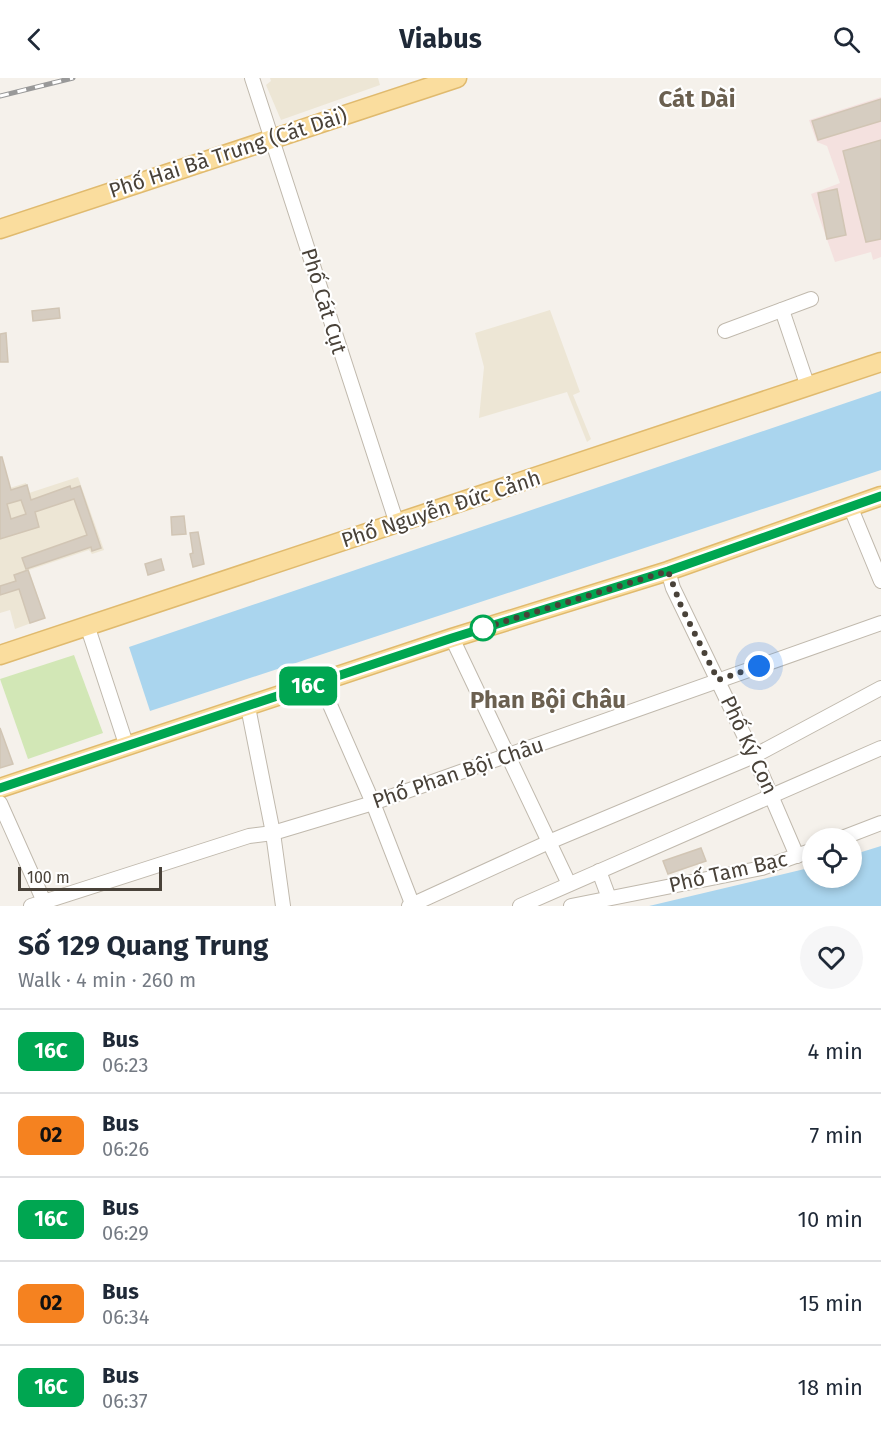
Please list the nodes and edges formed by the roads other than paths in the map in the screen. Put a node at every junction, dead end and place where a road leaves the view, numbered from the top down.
1 (252, 78) edge
2 (457, 78) edge
3 (273, 139) junction
4 (0, 229) edge
5 (811, 299) dead end
6 (782, 310) junction
7 (725, 331) dead end
8 (881, 363) edge
9 (808, 387) junction
10 (881, 496) edge
11 (850, 506) junction
12 (397, 524) junction
13 (668, 571) junction
14 (881, 581) edge
15 (881, 623) edge
16 (88, 628) junction
17 (452, 638) junction
18 (0, 655) edge
19 (718, 680) junction
20 (320, 682) junction
21 (881, 688) edge
22 (248, 707) junction
23 (127, 747) junction
24 (881, 748) edge
25 (510, 755) junction
26 (754, 756) junction
27 (0, 788) edge
28 (773, 797) junction
29 (0, 803) edge
30 (373, 803) junction
31 (881, 824) edge
32 (862, 831) edge
33 (273, 833) junction
34 (549, 842) junction
35 (802, 854) edge
36 (797, 856) junction
37 (599, 871) junction
38 (569, 884) junction
39 (609, 898) junction
40 (40, 905) edge
41 (283, 906) edge
42 (411, 906) edge
43 (520, 906) edge
44 (571, 906) edge

1 - 3 street, Phố Cát Cụt
2 - 3 main road, Phố Hai Bà Trưng (Cát Dài)
3 - 4 main road, Phố Hai Bà Trưng (Cát Dài)
3 - 12 street, Phố Cát Cụt
5 - 6 street
6 - 7 street
6 - 9 street
8 - 9 main road, Phố Nguyễn Đức Cảnh
9 - 12 main road, Phố Nguyễn Đức Cảnh
10 - 11 main road
11 - 13 main road
11 - 14 street
12 - 16 main road, Phố Nguyễn Đức Cảnh
13 - 17 main road
13 - 19 street, Phố Ký Con
15 - 19 street, Phố Phan Bội Châu
16 - 18 main road, Phố Nguyễn Đức Cảnh
16 - 23 street
17 - 20 main road
17 - 25 street
19 - 25 street, Phố Phan Bội Châu
19 - 26 street, Phố Ký Con
20 - 22 main road
20 - 30 street
21 - 26 street
22 - 23 main road
22 - 33 street
23 - 27 main road
24 - 28 street
25 - 30 street, Phố Phan Bội Châu
25 - 34 street
26 - 28 street, Phố Ký Con
26 - 34 street
28 - 36 street, Phố Ký Con
28 - 37 street
29 - 40 street
30 - 33 street, Phố Phan Bội Châu
30 - 42 street
31 - 32 street
33 - 40 street, Phố Phan Bội Châu
33 - 41 street
34 - 38 street
34 - 42 street
35 - 36 street, Phố Tam Bạc
36 - 39 street, Phố Tam Bạc
37 - 38 street
37 - 39 street
38 - 43 street
39 - 44 street, Phố Tam Bạc

